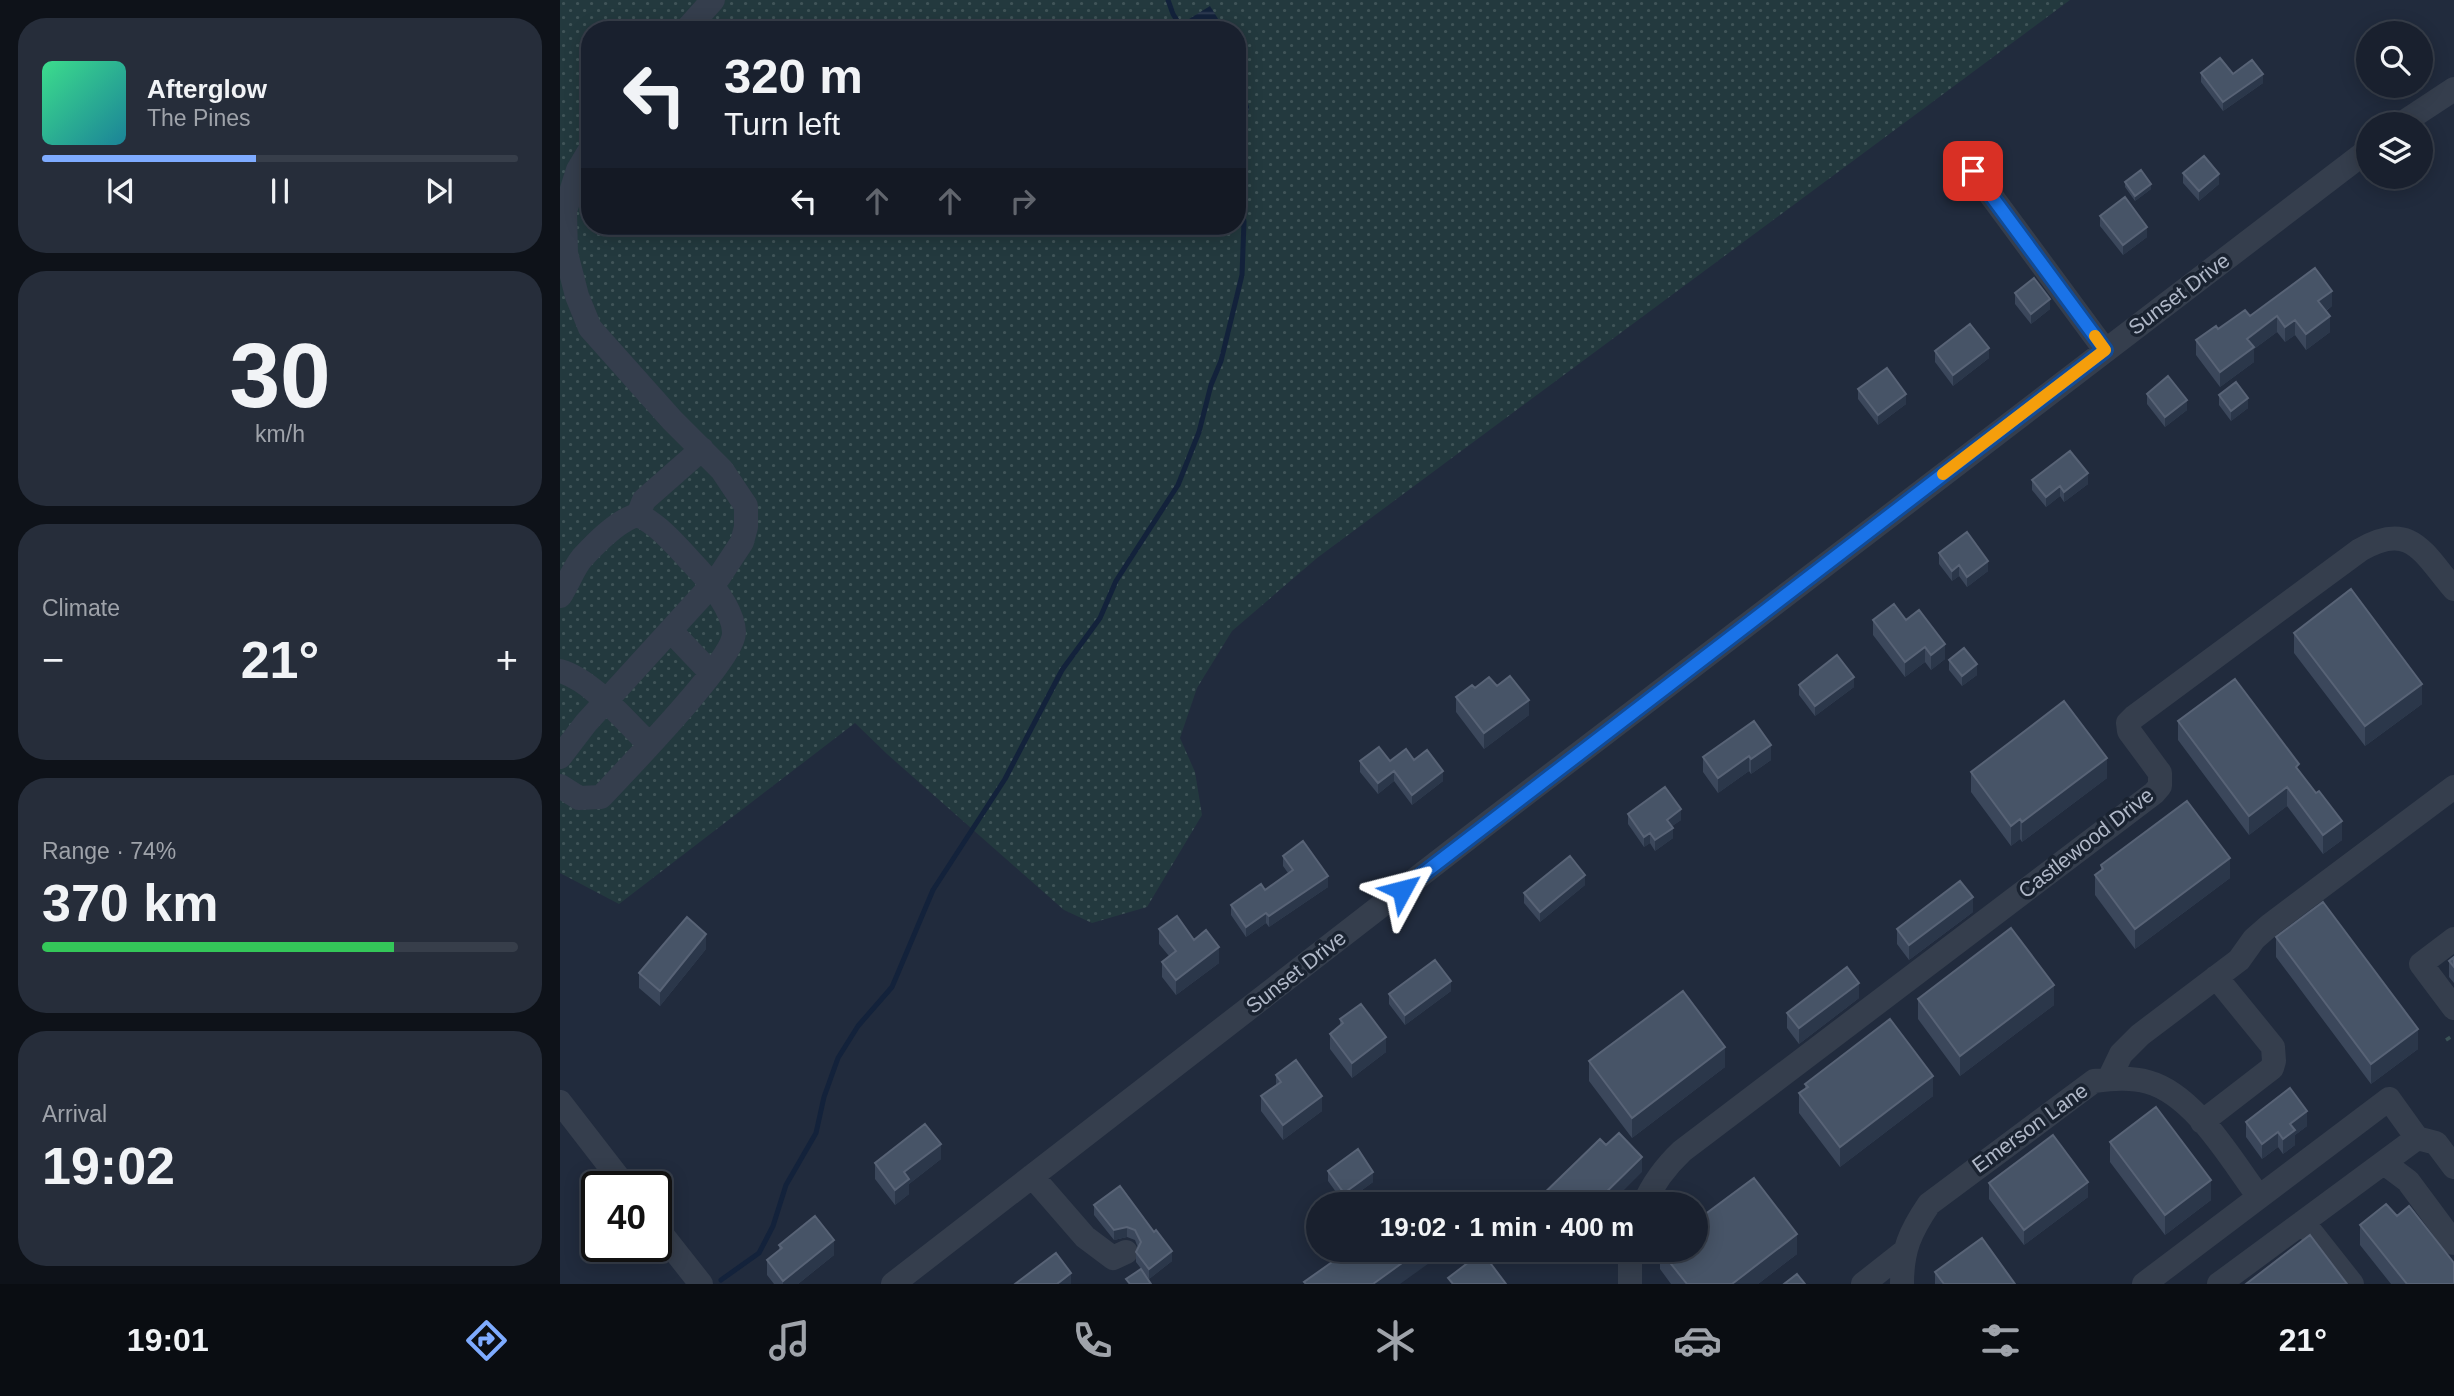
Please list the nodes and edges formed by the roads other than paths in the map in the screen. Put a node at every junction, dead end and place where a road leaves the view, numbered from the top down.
1 (713, 0) edge
2 (694, 21) edge
3 (2454, 89) edge
4 (2419, 112) edge
5 (2356, 159) edge
6 (581, 165) edge
7 (1973, 171) dead end
8 (2105, 350) junction
9 (702, 449) junction
10 (638, 514) junction
11 (712, 585) junction
12 (2454, 589) edge
13 (560, 596) edge
14 (671, 631) junction
15 (560, 671) edge
16 (712, 673) junction
17 (606, 702) junction
18 (649, 744) junction
19 (560, 757) edge
20 (560, 786) edge
21 (2454, 787) edge
22 (2454, 939) edge
23 (2217, 977) junction
24 (2454, 1008) edge
25 (2109, 1079) junction
26 (560, 1102) edge
27 (2202, 1122) junction
28 (2417, 1138) junction
29 (2384, 1163) junction
30 (2454, 1167) edge
31 (613, 1171) edge
32 (1032, 1176) junction
33 (1650, 1192) edge
34 (2259, 1197) junction
35 (2303, 1222) junction
36 (2454, 1243) edge
37 (672, 1247) edge
38 (1905, 1251) junction
39 (1126, 1252) dead end
40 (1630, 1262) edge
41 (701, 1284) edge
42 (893, 1284) edge
43 (1630, 1284) edge
44 (1863, 1284) edge
45 (1902, 1284) edge
46 (2144, 1284) edge
47 (2219, 1284) edge
48 (2352, 1284) edge

1 - 2 street
3 - 4 street
5 - 8 street, Sunset Drive
6 - 9 street
7 - 8 street
8 - 32 street, Sunset Drive
9 - 10 street
9 - 11 street
10 - 11 street
10 - 13 street
11 - 14 street
11 - 16 street
12 - 33 street, Castlewood Drive
14 - 16 street
14 - 17 street
15 - 17 street
16 - 18 street
17 - 18 street
17 - 19 street
18 - 20 street
21 - 23 street
22 - 24 street
23 - 25 street
23 - 27 street
25 - 27 street, Emerson Lane
25 - 38 street, Emerson Lane
26 - 31 street
27 - 34 street, Emerson Lane
28 - 29 street
28 - 30 street
28 - 34 street
29 - 35 street
29 - 36 street
32 - 39 street
32 - 42 street, Sunset Drive
34 - 46 street
35 - 47 street
35 - 48 street
37 - 41 street
38 - 44 street
38 - 45 street, Emerson Lane
40 - 43 street

